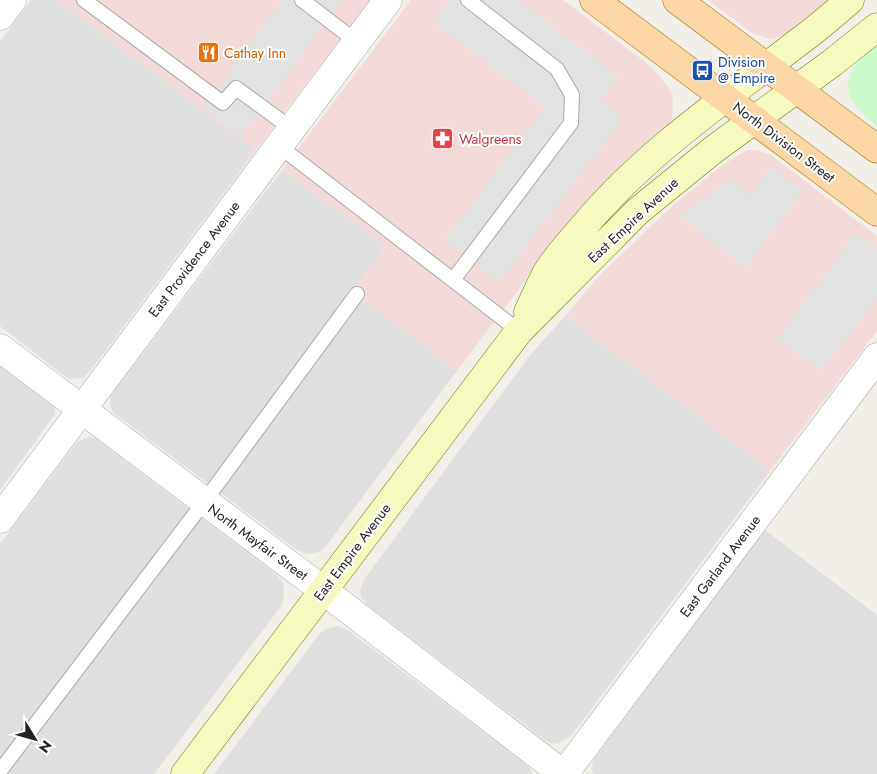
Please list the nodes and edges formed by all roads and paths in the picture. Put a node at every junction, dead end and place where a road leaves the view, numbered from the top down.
1 (12, 0) edge
2 (84, 0) edge
3 (302, 0) edge
4 (388, 0) edge
5 (468, 0) edge
6 (594, 0) edge
7 (677, 0) edge
8 (850, 0) edge
9 (0, 16) edge
10 (877, 27) edge
11 (357, 42) junction
12 (766, 66) junction
13 (796, 89) junction
14 (726, 98) junction
15 (755, 119) junction
16 (286, 138) junction
17 (877, 149) edge
18 (877, 212) edge
19 (453, 280) junction
20 (357, 294) dead end
21 (519, 331) junction
22 (0, 348) edge
23 (877, 358) edge
24 (81, 410) junction
25 (204, 502) junction
26 (0, 519) edge
27 (323, 590) junction
28 (0, 771) edge
29 (185, 774) edge
30 (564, 774) edge

1 - 9 street
2 - 16 lane
3 - 11 lane
4 - 11 street, East Providence Avenue
5 - 19 lane
6 - 14 main road, North Division Street
7 - 12 main road
8 - 12 street, East Empire Avenue
10 - 13 street, East Empire Avenue
11 - 16 street, East Providence Avenue
12 - 13 main road
12 - 14 street, East Empire Avenue
13 - 15 street, East Empire Avenue
13 - 17 main road
14 - 15 main road, North Division Street
14 - 21 street, East Empire Avenue
15 - 18 main road, North Division Street
15 - 21 street, East Empire Avenue
16 - 19 lane
16 - 24 street, East Providence Avenue
19 - 21 lane
20 - 25 lane
21 - 27 street, East Empire Avenue
22 - 24 street, North Mayfair Street
23 - 30 street, East Garland Avenue
24 - 25 street, North Mayfair Street
24 - 26 street, East Providence Avenue
25 - 27 street, North Mayfair Street
25 - 28 lane
27 - 29 street, East Empire Avenue
27 - 30 street, North Mayfair Street

